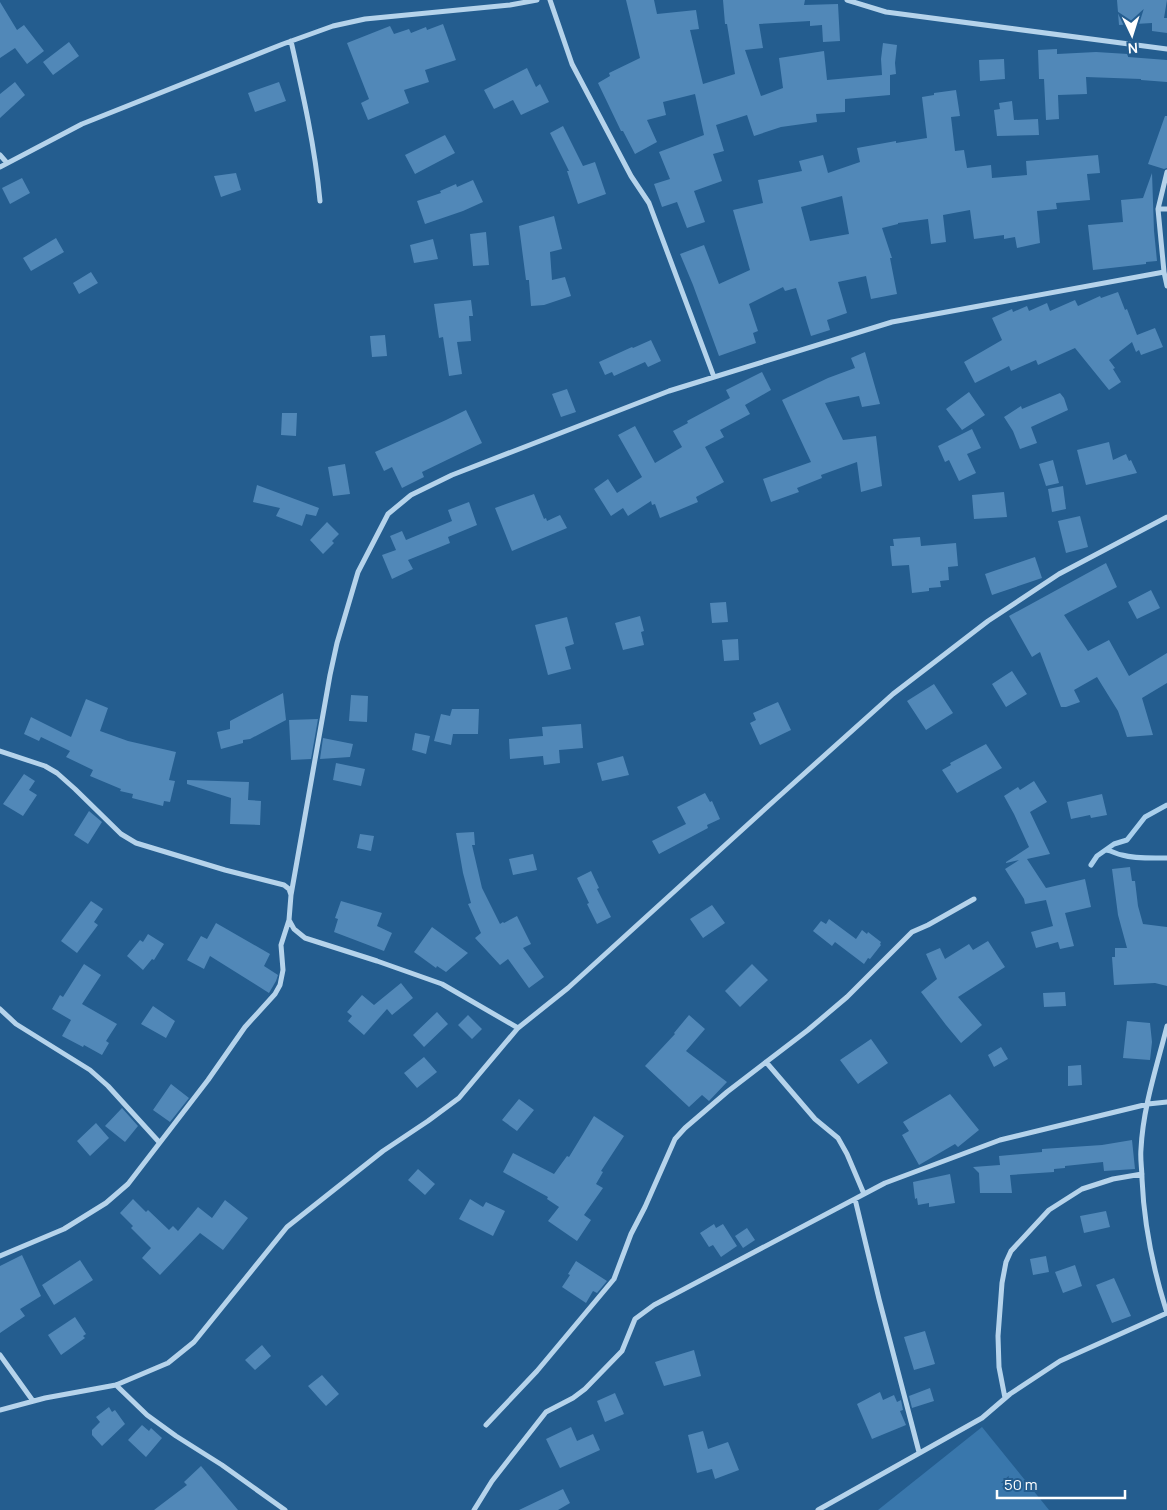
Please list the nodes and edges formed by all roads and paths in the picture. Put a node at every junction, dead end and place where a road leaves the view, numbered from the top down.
1 (538, 0) edge
2 (550, 0) edge
3 (846, 0) edge
4 (291, 41) junction
5 (1167, 49) edge
6 (0, 155) edge
7 (7, 163) junction
8 (0, 167) edge
9 (1167, 172) edge
10 (320, 201) dead end
11 (1158, 209) junction
12 (1167, 209) edge
13 (1164, 272) junction
14 (1167, 286) edge
15 (714, 377) junction
16 (1167, 518) edge
17 (0, 751) edge
18 (291, 896) junction
19 (974, 899) dead end
20 (289, 920) junction
21 (0, 1009) edge
22 (1167, 1026) edge
23 (518, 1028) junction
24 (766, 1062) junction
25 (1167, 1102) edge
26 (1148, 1104) junction
27 (159, 1142) junction
28 (1142, 1174) junction
29 (864, 1194) junction
30 (855, 1199) junction
31 (0, 1256) edge
32 (0, 1355) edge
33 (116, 1385) junction
34 (1005, 1398) junction
35 (33, 1402) junction
36 (0, 1410) edge
37 (486, 1425) dead end
38 (919, 1452) junction
39 (285, 1510) edge
40 (474, 1510) edge
41 (818, 1510) edge

1 - 4 street
2 - 15 street
3 - 5 street
4 - 7 street
4 - 10 street
6 - 7 street
7 - 8 street
9 - 11 street
11 - 12 street
11 - 13 street
13 - 14 street
13 - 15 street
15 - 18 street
16 - 23 street
17 - 18 street
18 - 20 street
19 - 24 street
20 - 23 street
20 - 27 street
21 - 27 street
22 - 26 street
23 - 33 street
24 - 29 street
24 - 37 street
25 - 26 street
26 - 28 street
26 - 29 street
27 - 31 street
28 - 34 street
28 - 34 street
29 - 30 street
30 - 38 street
30 - 40 street
32 - 35 street
33 - 35 street
33 - 39 street
34 - 38 street
35 - 36 street
38 - 41 street

